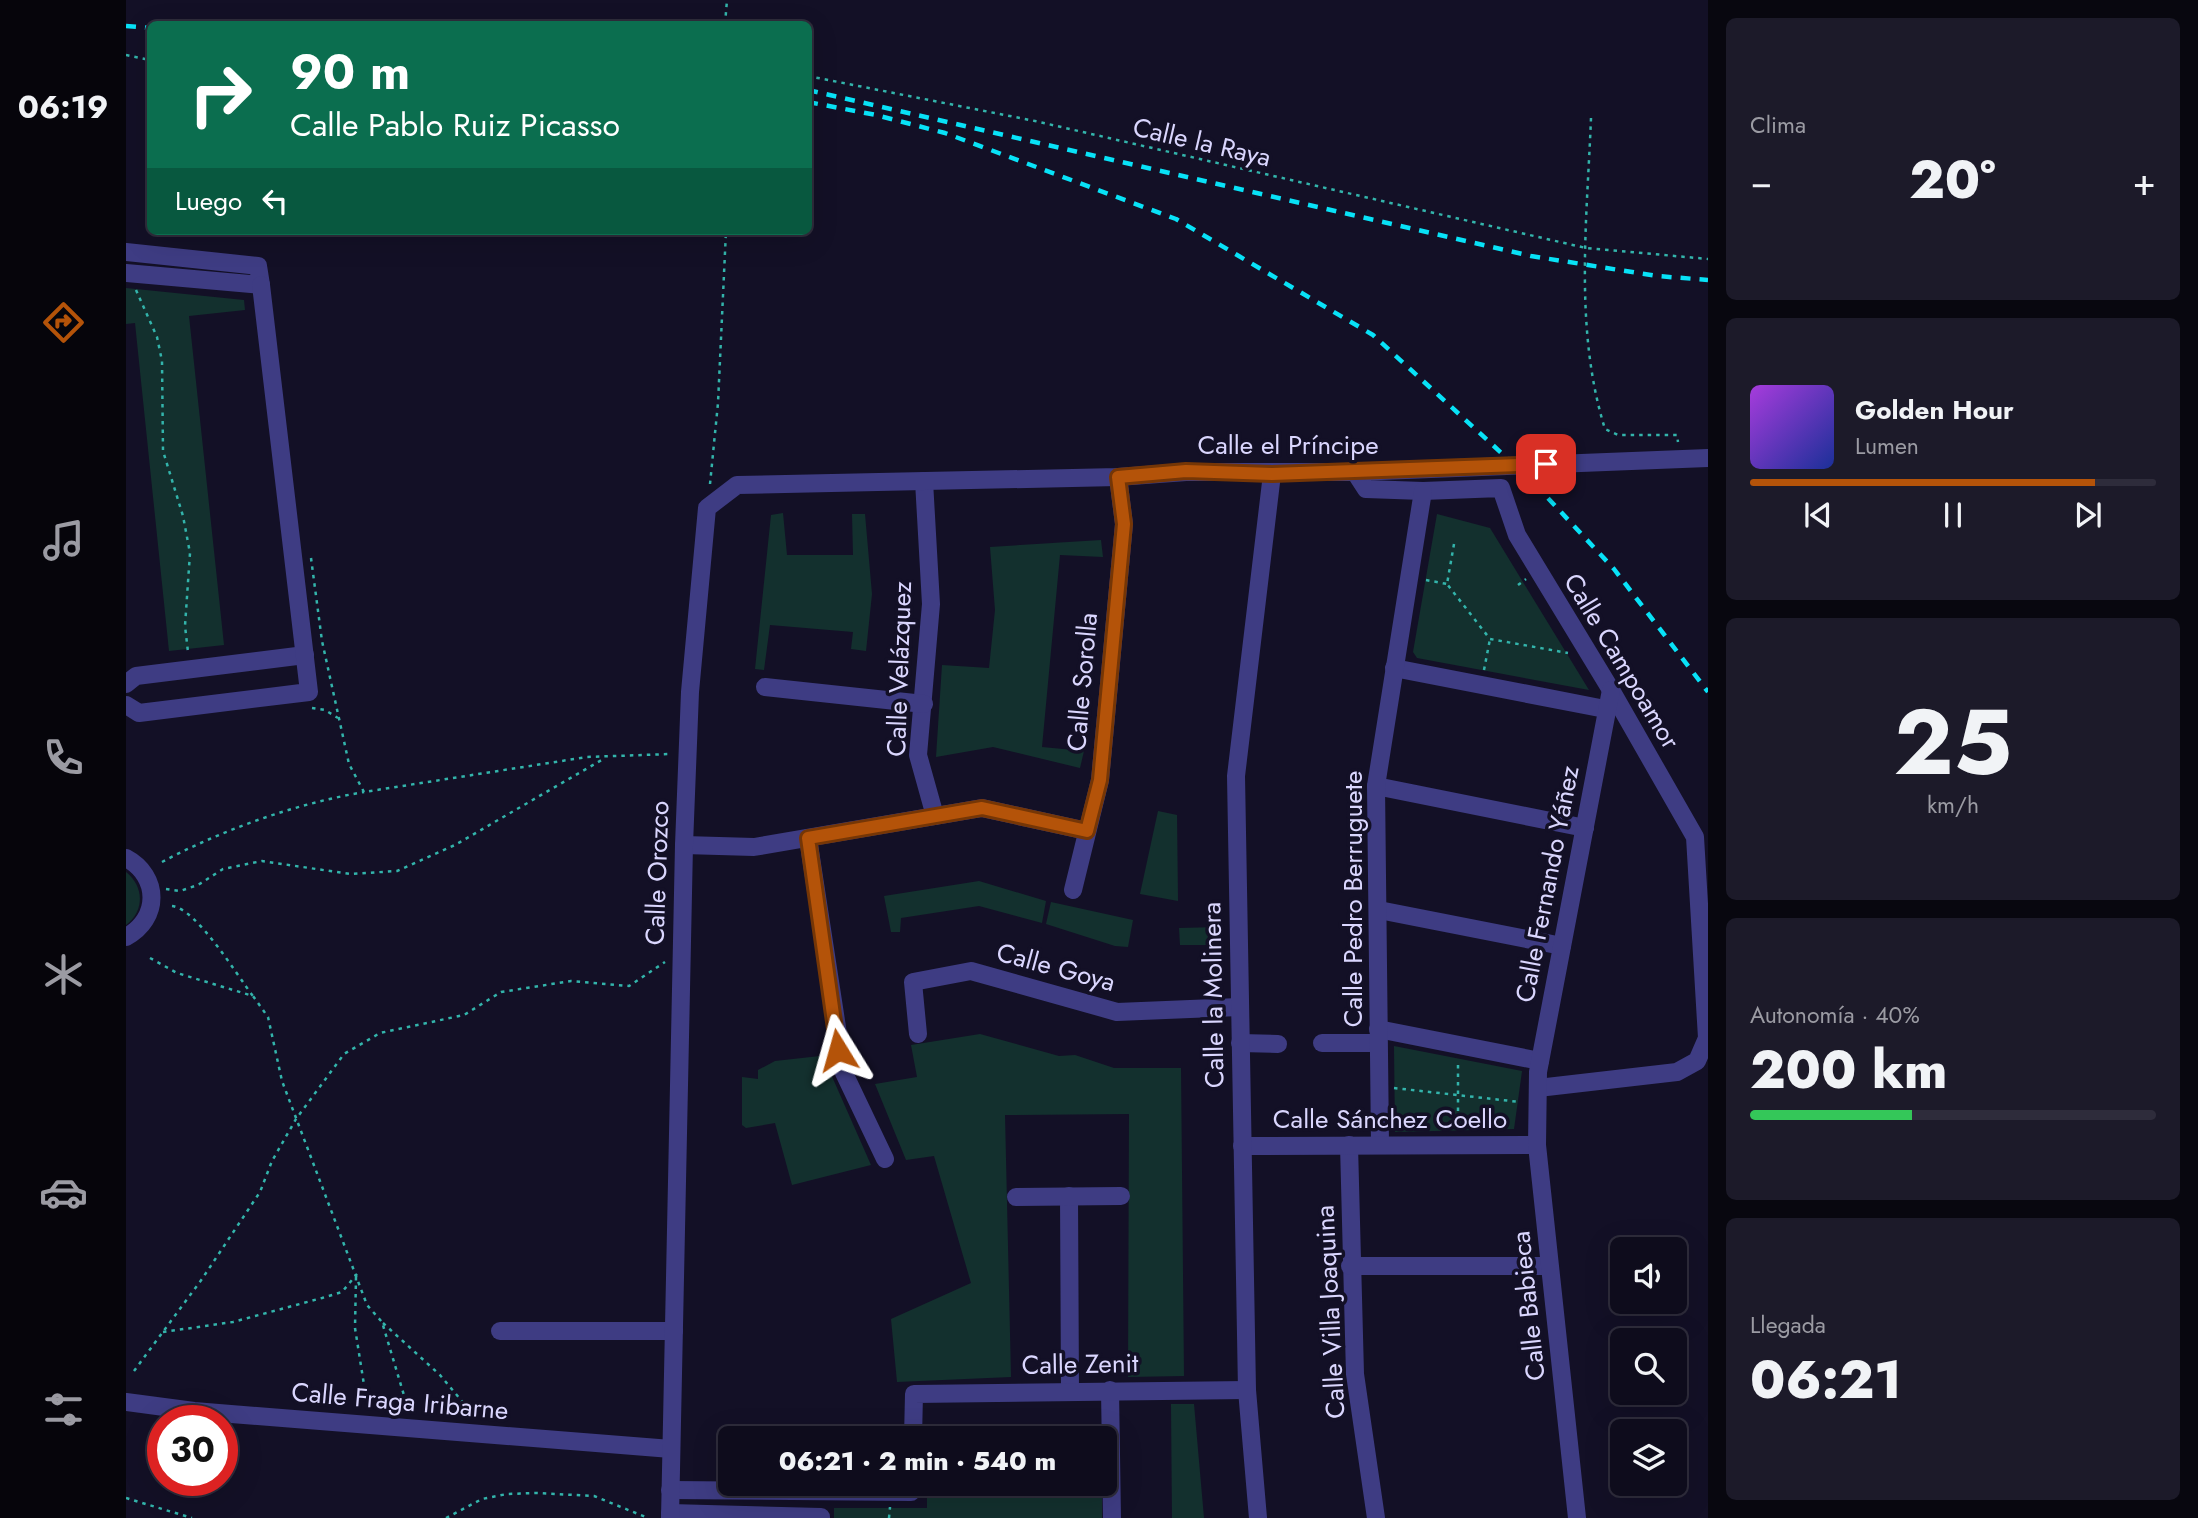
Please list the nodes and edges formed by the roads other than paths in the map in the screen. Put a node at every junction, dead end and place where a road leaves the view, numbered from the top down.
1 (126, 252) edge
2 (131, 279) edge
3 (261, 285) junction
4 (1708, 458) edge
5 (1355, 472) junction
6 (1272, 474) junction
7 (1118, 477) junction
8 (924, 481) junction
9 (1423, 491) junction
10 (707, 508) joint
11 (304, 655) junction
12 (1394, 668) junction
13 (126, 684) edge
14 (765, 687) dead end
15 (1611, 690) junction
16 (924, 704) junction
17 (126, 705) edge
18 (1605, 709) junction
19 (1376, 786) junction
20 (935, 816) junction
21 (1585, 828) junction
22 (1087, 831) junction
23 (808, 838) junction
24 (684, 845) junction
25 (126, 858) edge
26 (1073, 890) dead end
27 (1379, 910) junction
28 (126, 937) edge
29 (1562, 946) junction
30 (1239, 1007) junction
31 (918, 1034) dead end
32 (1378, 1036) junction
33 (1240, 1043) junction
34 (1322, 1043) dead end
35 (1278, 1044) dead end
36 (1540, 1061) junction
37 (1538, 1088) junction
38 (1380, 1143) junction
39 (1349, 1145) junction
40 (1537, 1145) junction
41 (1242, 1146) junction
42 (885, 1159) dead end
43 (1069, 1196) junction
44 (1121, 1196) dead end
45 (1016, 1197) dead end
46 (1350, 1266) junction
47 (1549, 1266) junction
48 (500, 1331) dead end
49 (674, 1331) junction
50 (1070, 1390) junction
51 (1110, 1390) junction
52 (1247, 1390) junction
53 (126, 1402) edge
54 (913, 1426) edge
55 (671, 1449) junction
56 (670, 1490) junction
57 (718, 1491) edge
58 (822, 1496) edge
59 (670, 1515) edge
60 (821, 1517) edge
61 (1578, 1517) edge
62 (1112, 1518) edge
63 (1258, 1518) edge
64 (1376, 1518) edge

1 - 3 street
2 - 3 street
3 - 11 street
4 - 5 street, Calle el Príncipe
5 - 6 street, Calle el Príncipe
5 - 9 street, Calle Campoamor
6 - 7 street, Calle el Príncipe
6 - 30 street, Calle la Molinera
7 - 8 street, Calle el Príncipe
7 - 22 street, Calle Sorolla
8 - 10 street, Calle el Príncipe
8 - 16 street, Calle Velázquez
9 - 12 street, Calle Pedro Berruguete
9 - 15 street, Calle Campoamor
10 - 24 street, Calle Orozco
11 - 13 street
11 - 17 street
12 - 18 street
12 - 19 street, Calle Pedro Berruguete
14 - 16 street
15 - 18 street, Calle Fernando Yáñez
15 - 37 street, Calle Campoamor
16 - 20 street, Calle Velázquez
18 - 21 street, Calle Fernando Yáñez
19 - 21 street
19 - 27 street, Calle Pedro Berruguete
20 - 22 street
20 - 23 street
21 - 29 street, Calle Fernando Yáñez
22 - 26 street, Calle Sorolla
23 - 24 street
23 - 42 street
24 - 49 street, Calle Orozco
25 - 28 street
27 - 29 street
27 - 32 street, Calle Pedro Berruguete
29 - 36 street, Calle Fernando Yáñez
30 - 31 street, Calle Goya
30 - 33 street, Calle la Molinera
32 - 34 street
32 - 36 street
32 - 38 street, Calle Pedro Berruguete
33 - 35 street
33 - 41 street, Calle la Molinera
36 - 37 street, Calle Fernando Yáñez
37 - 40 street, Calle Babieca
38 - 39 street, Calle Sánchez Coello
38 - 40 street, Calle Sánchez Coello
39 - 41 street, Calle Sánchez Coello
39 - 46 street, Calle Villa Joaquina
40 - 47 street, Calle Babieca
41 - 52 street, Calle la Molinera
43 - 44 street
43 - 45 street
43 - 50 street
46 - 47 street
46 - 64 street, Calle Villa Joaquina
47 - 61 street, Calle Babieca
48 - 49 street
49 - 55 street, Calle Orozco
50 - 51 street, Calle Zenit
50 - 54 street, Calle Zenit
51 - 52 street, Calle Zenit
51 - 62 street
52 - 63 street, Calle la Molinera
53 - 55 street, Calle Fraga Iribarne
55 - 56 street, Calle Orozco
56 - 57 street
56 - 59 street, Calle Orozco
58 - 60 street
59 - 60 street

